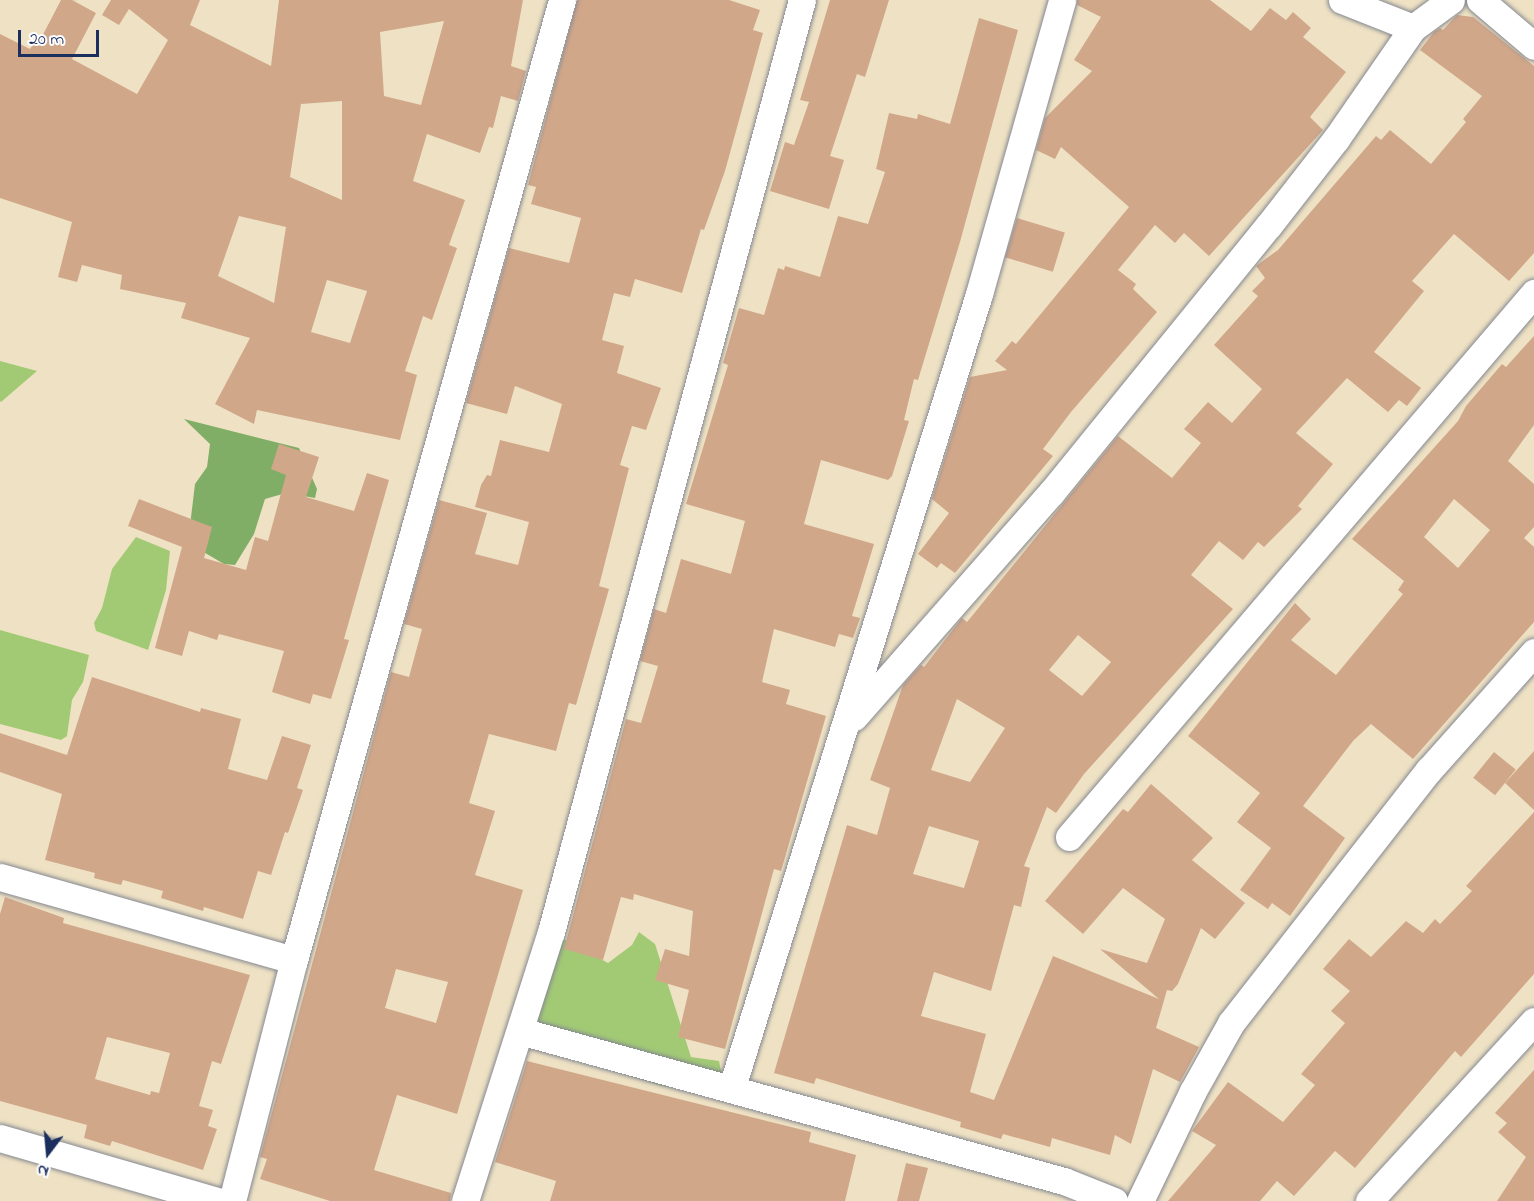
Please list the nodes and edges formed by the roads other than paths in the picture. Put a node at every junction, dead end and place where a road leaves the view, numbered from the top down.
1 (562, 0) edge
2 (802, 0) edge
3 (1062, 0) edge
4 (1342, 0) edge
5 (1451, 0) edge
6 (1480, 0) edge
7 (1413, 28) junction
8 (1534, 46) edge
9 (1534, 292) edge
10 (1534, 652) edge
11 (847, 724) junction
12 (1069, 837) dead end
13 (0, 877) edge
14 (294, 960) junction
15 (1534, 1021) edge
16 (520, 1031) junction
17 (732, 1087) junction
18 (0, 1138) edge
19 (216, 1201) edge
20 (232, 1201) edge
21 (465, 1201) edge
22 (1114, 1201) edge
23 (1140, 1201) edge
24 (1369, 1201) edge

1 - 14 street
2 - 16 street
3 - 11 street
4 - 7 street
5 - 7 street
6 - 8 street
7 - 11 street
9 - 12 street
10 - 23 street
11 - 17 street
13 - 14 street
14 - 20 street
15 - 24 street
16 - 17 street
16 - 21 street
17 - 22 street
18 - 19 street

